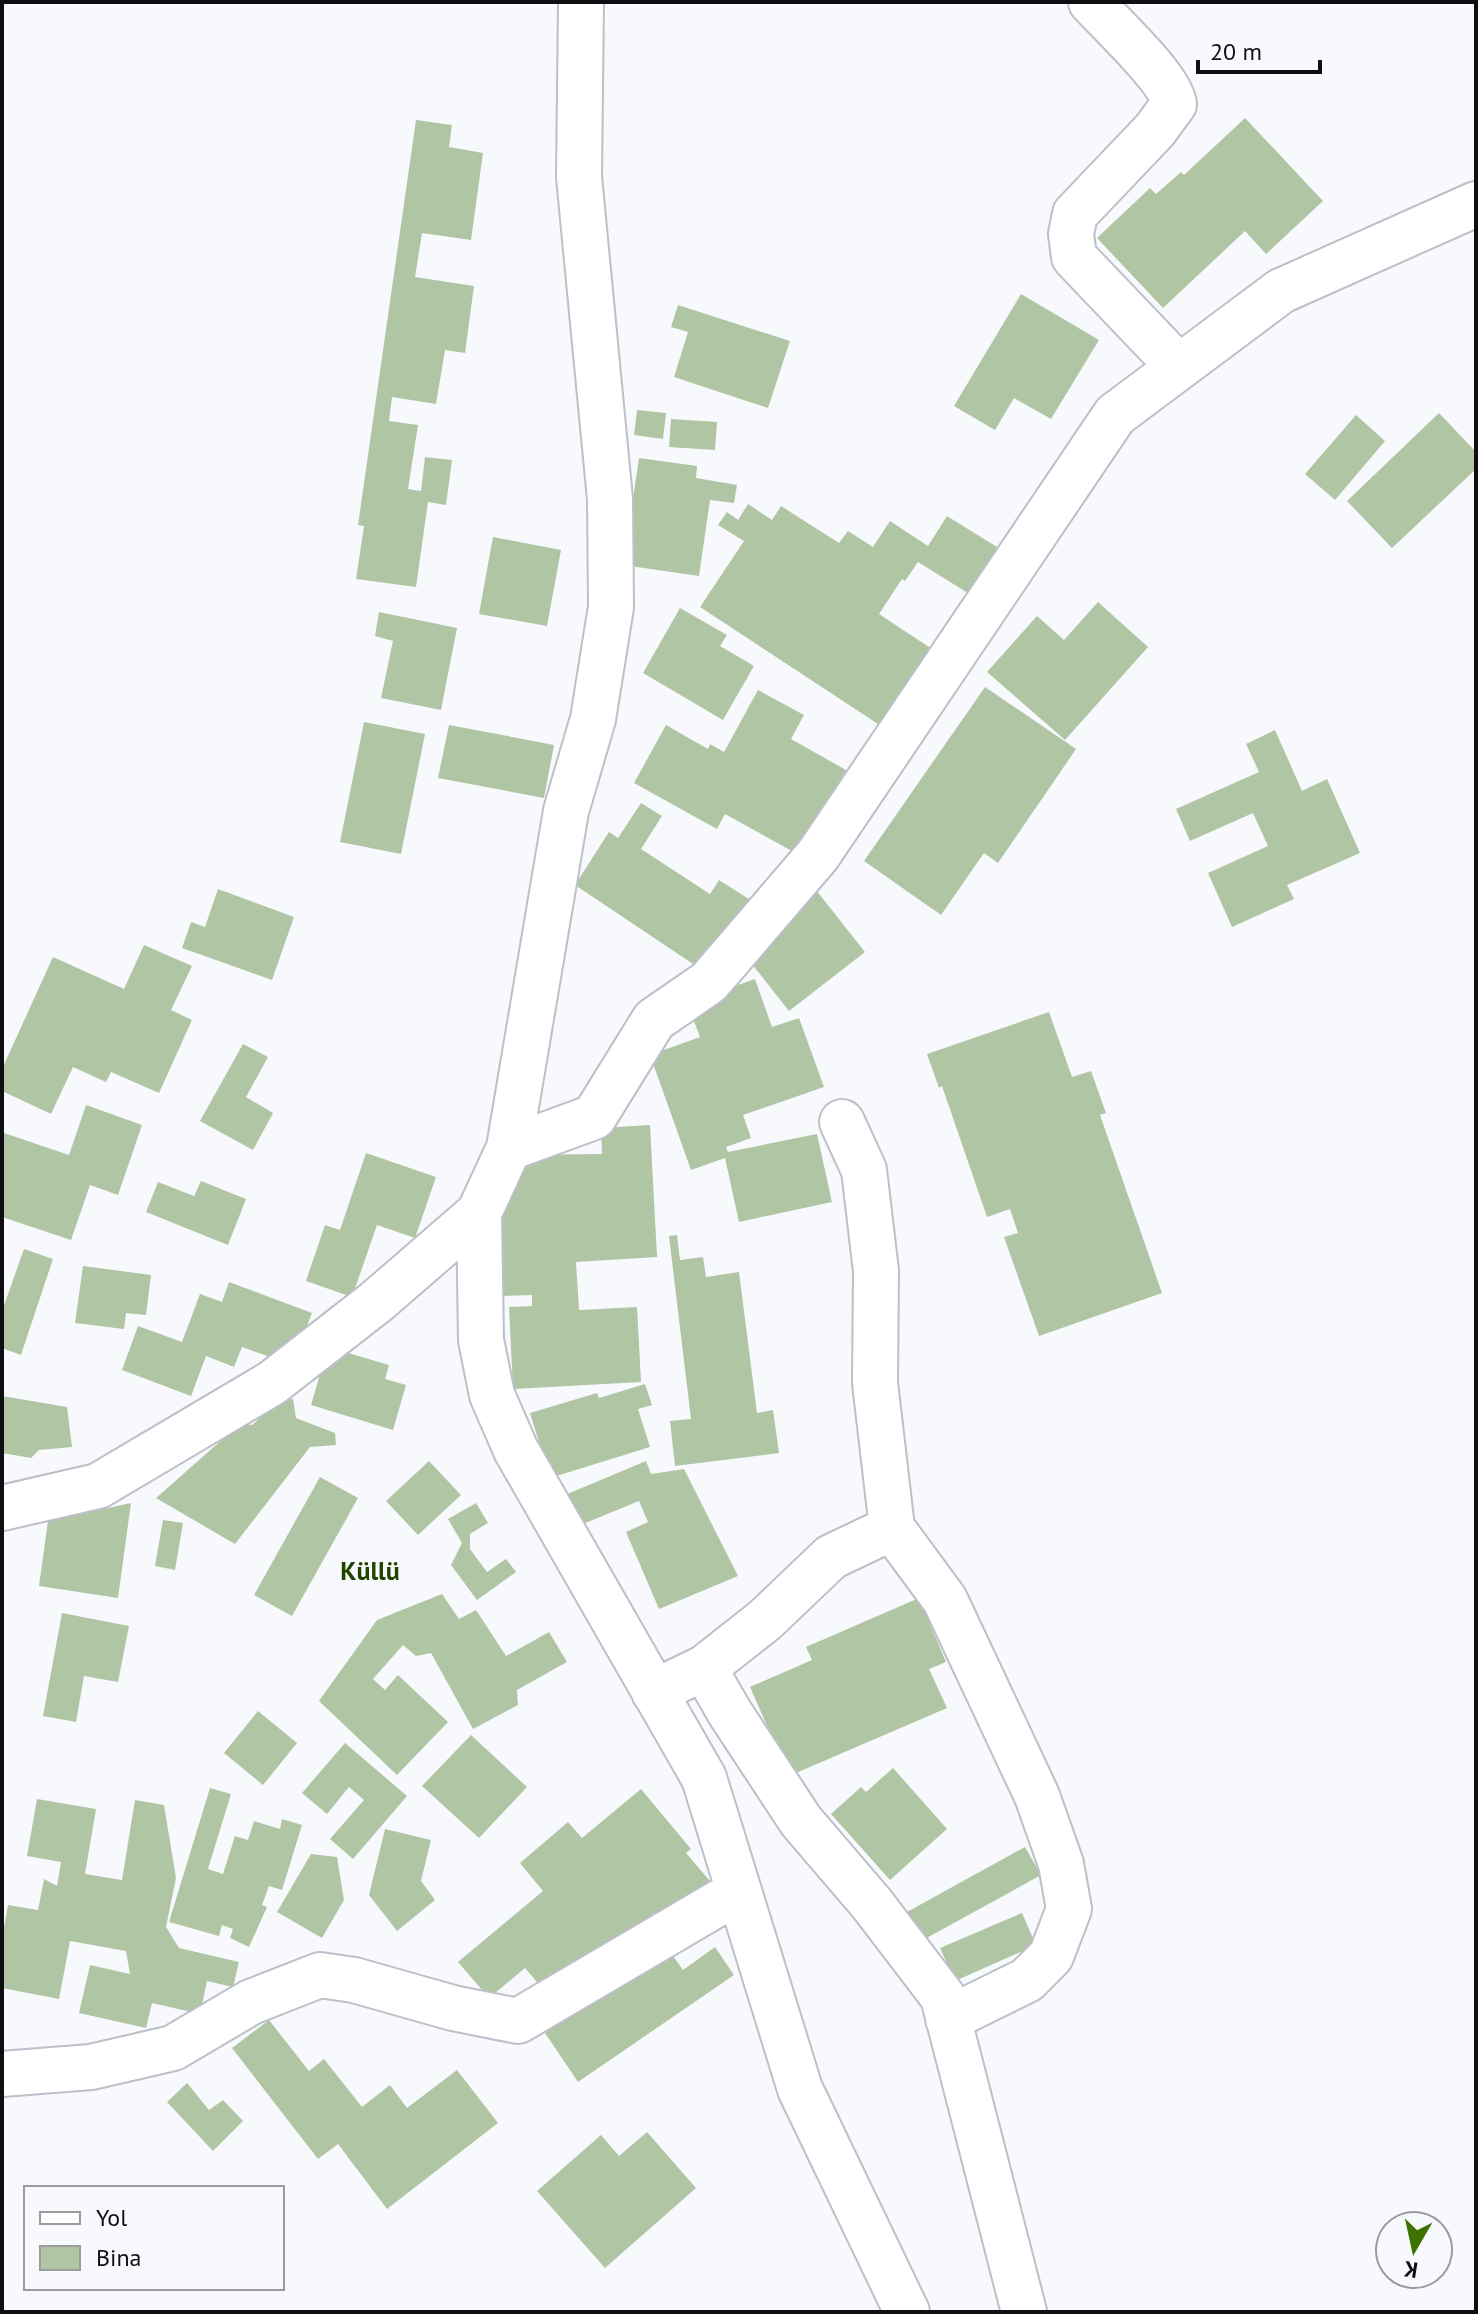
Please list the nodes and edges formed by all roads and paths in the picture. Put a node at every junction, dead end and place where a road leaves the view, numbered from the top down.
1 (581, 2) edge
2 (1091, 2) edge
3 (1476, 204) edge
4 (1179, 367) junction
5 (842, 1122) dead end
6 (509, 1148) junction
7 (479, 1213) junction
8 (2, 1508) edge
9 (892, 1528) junction
10 (704, 1668) junction
11 (654, 1692) junction
12 (739, 1891) junction
13 (948, 2019) junction
14 (2, 2074) edge
15 (907, 2312) edge
16 (1024, 2312) edge

1 - 6 street
2 - 4 street
3 - 4 street
4 - 6 street
5 - 9 street
6 - 7 street
7 - 8 street
7 - 11 street
9 - 10 street
9 - 13 street
10 - 11 street
10 - 13 street
11 - 12 street
12 - 14 street
12 - 15 street
13 - 16 street

